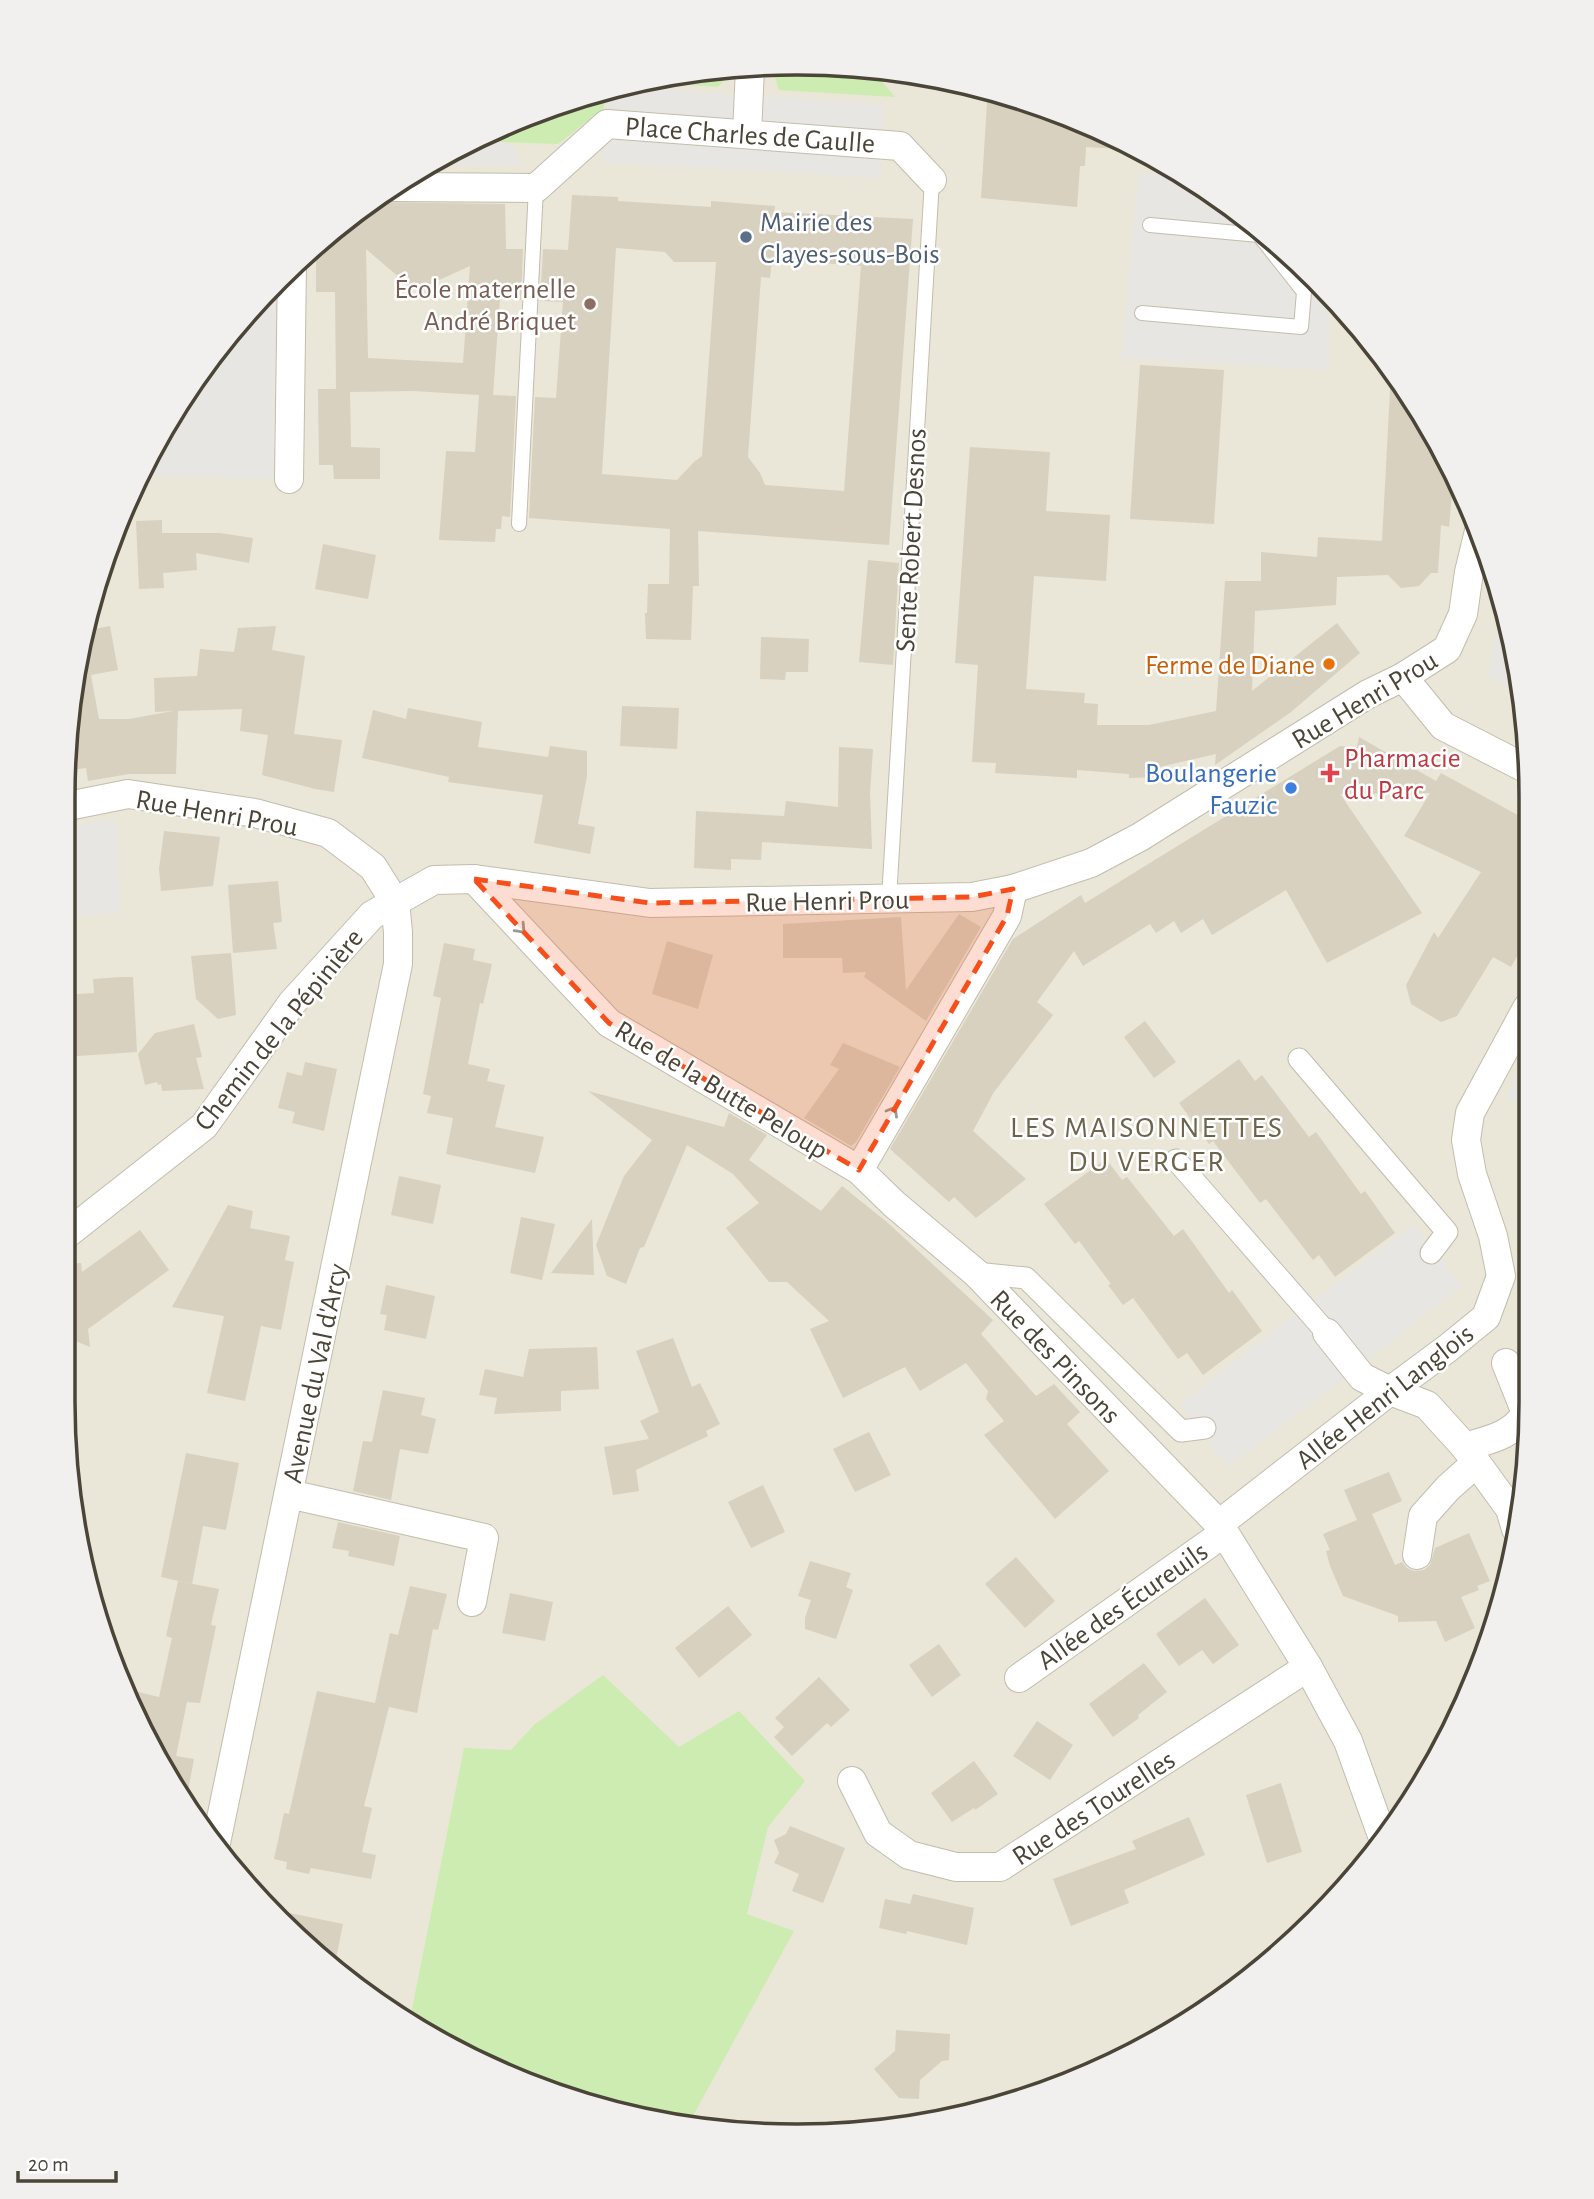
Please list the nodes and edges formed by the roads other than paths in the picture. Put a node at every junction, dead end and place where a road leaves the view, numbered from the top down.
1 (750, 77) edge
2 (747, 133) junction
3 (932, 180) joint
4 (412, 187) edge
5 (536, 188) junction
6 (1150, 225) dead end
7 (1247, 233) edge
8 (1279, 260) edge
9 (292, 282) edge
10 (1142, 313) dead end
11 (289, 479) dead end
12 (519, 524) dead end
13 (1474, 550) edge
14 (1403, 677) junction
15 (1518, 764) edge
16 (75, 805) edge
17 (474, 879) junction
18 (1013, 889) junction
19 (889, 900) junction
20 (395, 902) junction
21 (1519, 1023) edge
22 (1299, 1059) dead end
23 (1176, 1160) dead end
24 (859, 1170) junction
25 (75, 1228) edge
26 (1431, 1253) dead end
27 (976, 1273) junction
28 (1327, 1334) joint
29 (1506, 1363) dead end
30 (1390, 1391) junction
31 (1519, 1396) edge
32 (1518, 1427) edge
33 (1205, 1428) dead end
34 (1470, 1455) junction
35 (289, 1494) junction
36 (1511, 1511) edge
37 (1222, 1529) junction
38 (1417, 1555) dead end
39 (472, 1602) dead end
40 (1308, 1667) junction
41 (1019, 1678) dead end
42 (852, 1781) dead end
43 (1379, 1828) edge
44 (218, 1833) edge

1 - 2 street
2 - 3 street, Place Charles de Gaulle
2 - 5 street, Place Charles de Gaulle
3 - 19 lane, Sente Robert Desnos
4 - 5 street
5 - 12 lane
6 - 7 lane
8 - 10 lane
9 - 11 street
13 - 14 street, Rue Henri Prou
14 - 15 street
14 - 18 street, Rue Henri Prou
16 - 20 street, Rue Henri Prou
17 - 19 street, Rue Henri Prou
17 - 20 street, Rue Henri Prou
17 -> 24 street, Rue de la Butte Peloup
18 - 19 street, Rue Henri Prou
24 -> 18 street
20 - 25 street, Chemin de la Pépinière
20 - 35 street, Avenue du Val d'Arcy
21 - 30 street, Allée Henri Langlois
22 - 26 street
23 - 28 street
24 - 27 street, Rue des Pinsons
27 - 33 street
27 - 37 street, Rue des Pinsons
28 - 30 street
29 - 31 street
30 - 34 street
30 - 37 street, Allée Henri Langlois
32 - 34 street
34 - 36 street
34 - 38 street
35 - 39 street
35 - 44 street, Avenue du Val d'Arcy
37 - 40 street, Rue des Pinsons
37 - 41 street, Allée des Écureuils
40 - 42 street, Rue des Tourelles
40 - 43 street, Rue des Pinsons

